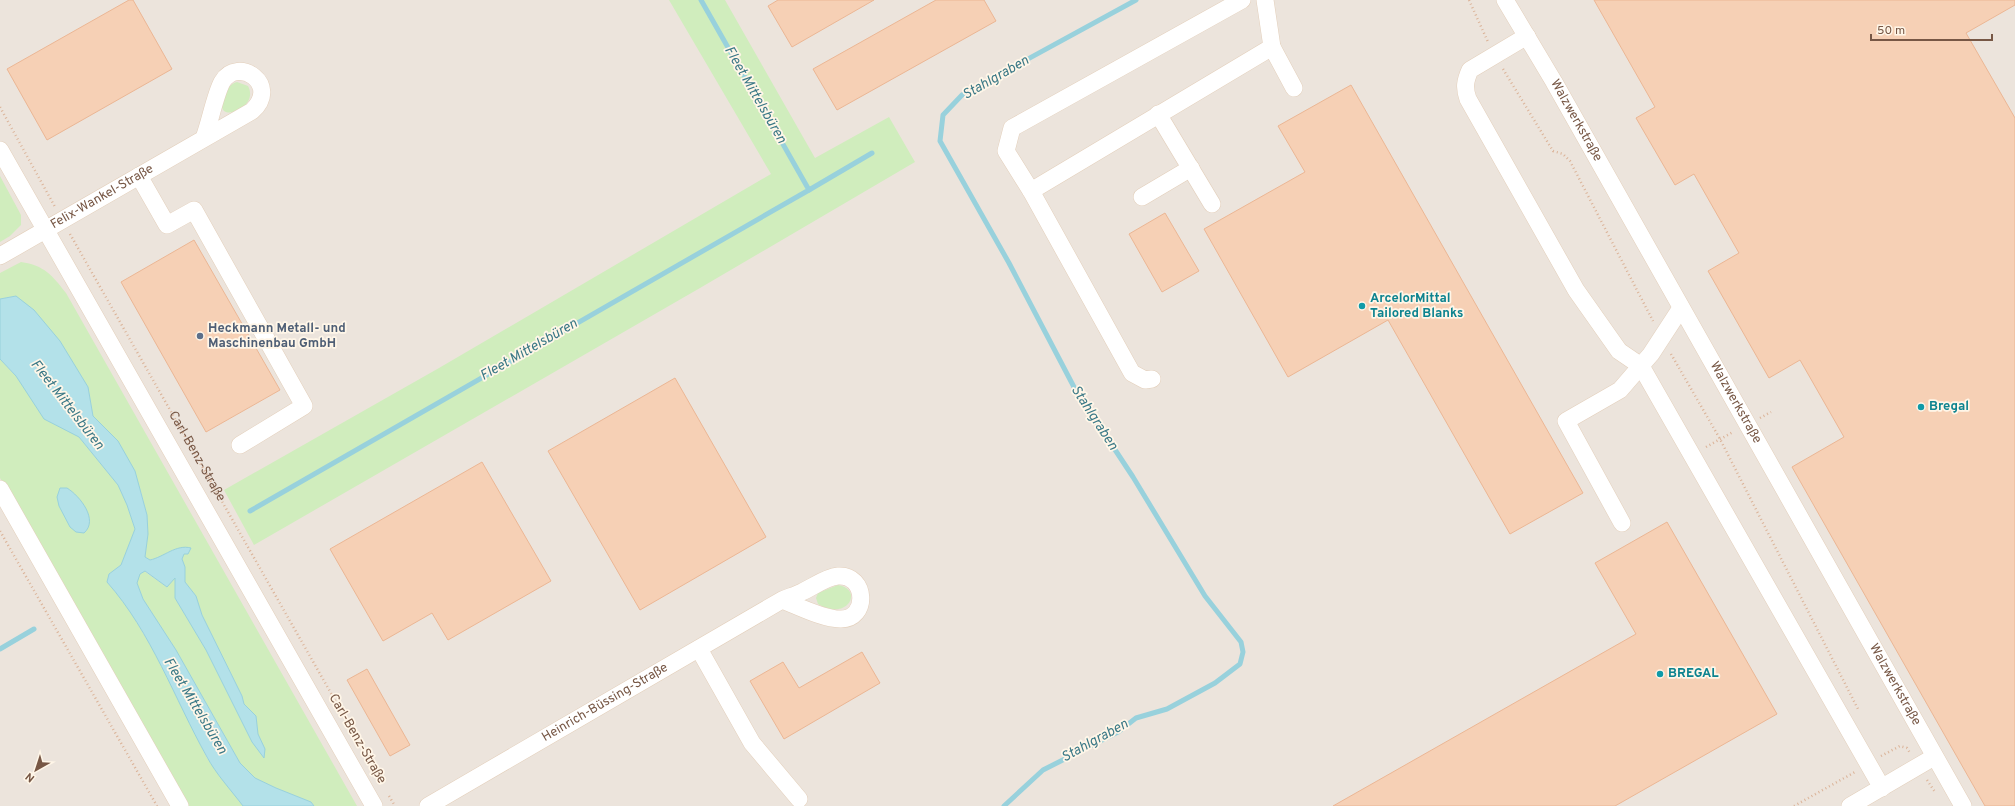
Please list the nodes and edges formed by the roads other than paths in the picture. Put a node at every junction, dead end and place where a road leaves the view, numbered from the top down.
1 (1242, 0) edge
2 (1265, 0) edge
3 (1505, 0) edge
4 (1527, 36) junction
5 (1272, 47) junction
6 (1294, 88) dead end
7 (1158, 114) junction
8 (204, 138) dead end
9 (0, 150) edge
10 (1191, 168) junction
11 (139, 176) junction
12 (1031, 191) junction
13 (1142, 197) dead end
14 (1212, 204) dead end
15 (45, 231) junction
16 (0, 256) edge
17 (1682, 308) junction
18 (1641, 366) junction
19 (1152, 379) dead end
20 (240, 445) dead end
21 (0, 489) edge
22 (1622, 522) dead end
23 (782, 600) dead end
24 (699, 649) junction
25 (1934, 757) junction
26 (1882, 788) junction
27 (799, 799) dead end
28 (180, 806) edge
29 (374, 806) edge
30 (428, 806) edge
31 (1850, 806) edge
32 (1962, 806) edge

1 - 12 street
2 - 5 street
3 - 4 street, Walzwerkstraße
4 - 17 street, Walzwerkstraße
4 - 18 street
5 - 6 street
5 - 7 street
7 - 10 street
7 - 12 street
8 - 11 street, Felix-Wankel-Straße
9 - 15 street, Carl-Benz-Straße
10 - 13 street
10 - 14 street
11 - 15 street, Felix-Wankel-Straße
11 - 20 street
12 - 19 street
15 - 16 street, Felix-Wankel-Straße
15 - 29 street, Carl-Benz-Straße
17 - 18 street
17 - 25 street, Walzwerkstraße
18 - 22 street
18 - 26 street
21 - 28 street
23 - 24 street, Heinrich-Büssing-Straße
24 - 27 street
24 - 30 street, Heinrich-Büssing-Straße
25 - 26 street
25 - 32 street, Walzwerkstraße
26 - 31 street

